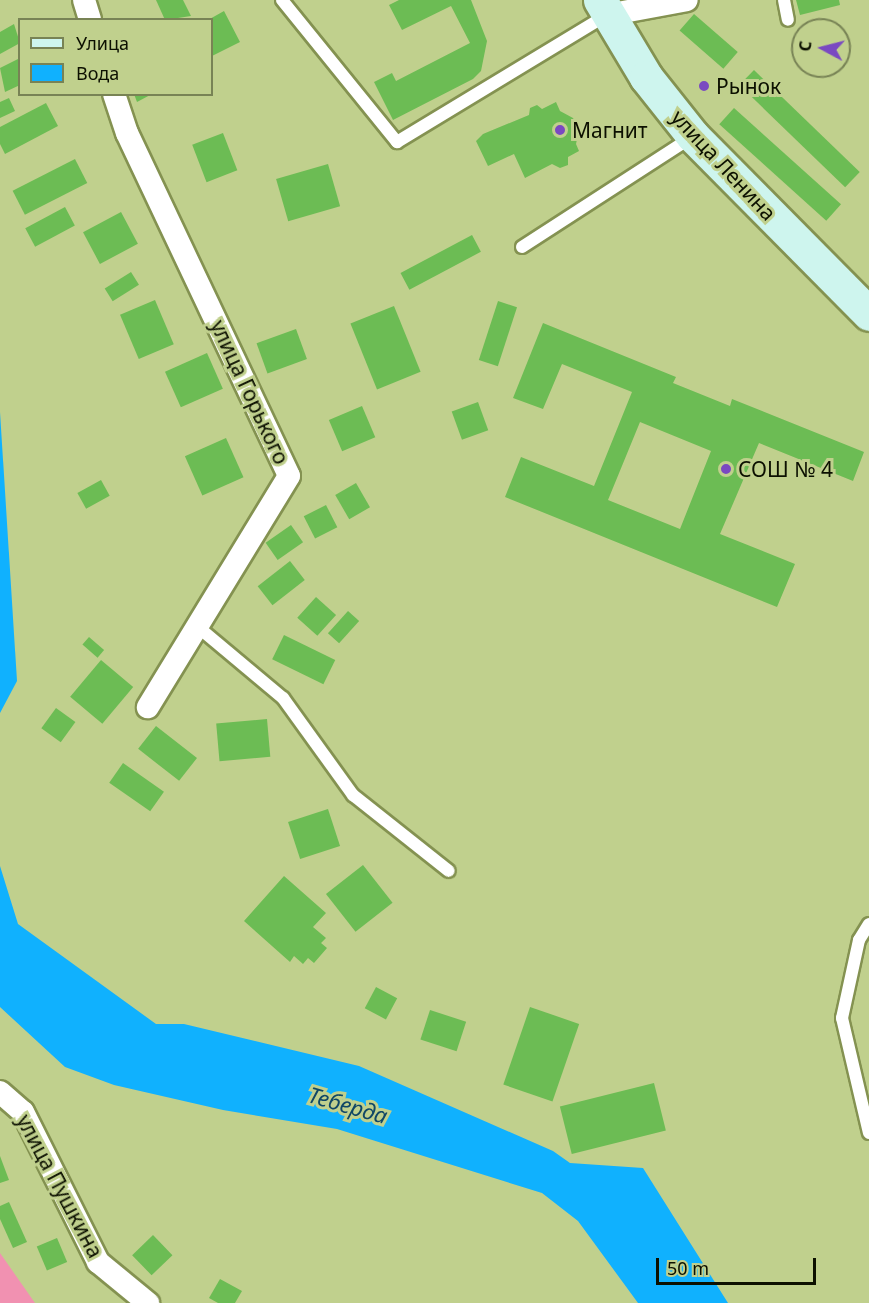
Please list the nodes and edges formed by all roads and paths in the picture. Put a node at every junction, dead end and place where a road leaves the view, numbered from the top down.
1 (84, 0) edge
2 (282, 0) edge
3 (687, 0) edge
4 (784, 0) edge
5 (604, 8) edge
6 (89, 18) edge
7 (788, 20) dead end
8 (115, 96) edge
9 (693, 136) junction
10 (522, 247) dead end
11 (869, 314) edge
12 (198, 627) junction
13 (148, 707) dead end
14 (449, 871) dead end
15 (869, 924) edge
16 (0, 1092) edge
17 (869, 1133) edge
18 (148, 1303) edge

1 - 6 street
2 - 5 lane
3 - 5 street
4 - 7 lane
5 - 9 main road, улица Ленина
8 - 12 street, улица Горького
9 - 10 lane
9 - 11 main road, улица Ленина
12 - 13 street, улица Горького
12 - 14 lane
15 - 17 lane
16 - 18 street, улица Пушкина

